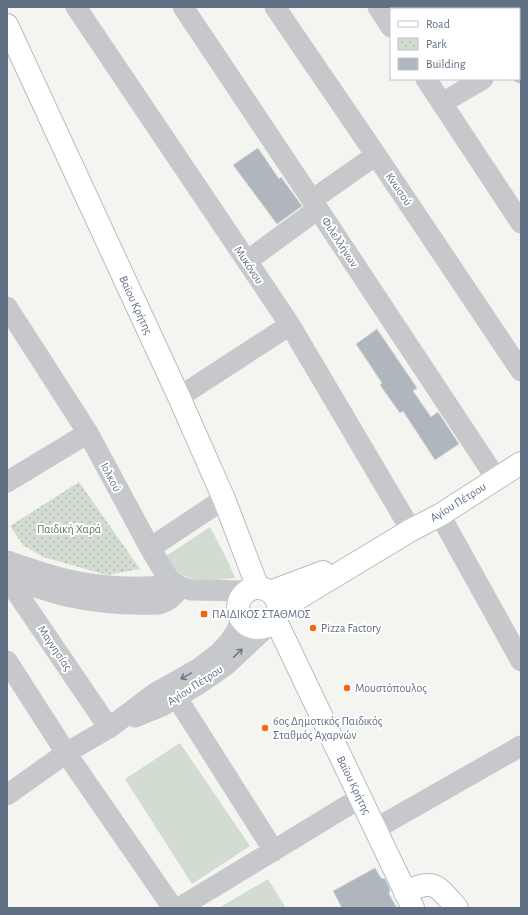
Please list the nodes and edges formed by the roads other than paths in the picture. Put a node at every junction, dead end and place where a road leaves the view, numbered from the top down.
1 (183, 7) edge
2 (275, 7) edge
3 (378, 7) edge
4 (82, 9) edge
5 (7, 25) edge
6 (390, 25) edge
7 (427, 80) edge
8 (481, 80) edge
9 (442, 103) junction
10 (376, 155) junction
11 (315, 204) junction
12 (521, 223) edge
13 (247, 262) junction
14 (7, 307) edge
15 (290, 325) junction
16 (521, 371) edge
17 (179, 396) junction
18 (88, 433) junction
19 (521, 463) edge
20 (496, 478) junction
21 (7, 482) edge
22 (224, 499) junction
23 (440, 515) junction
24 (411, 530) junction
25 (150, 548) junction
26 (8, 571) edge
27 (179, 586) junction
28 (266, 604) junction
29 (241, 619) junction
30 (7, 661) edge
31 (521, 661) edge
32 (177, 698) junction
33 (109, 728) junction
34 (521, 746) edge
35 (66, 753) junction
36 (7, 795) edge
37 (360, 798) junction
38 (375, 828) junction
39 (274, 851) junction
40 (409, 900) edge
41 (173, 908) edge
42 (179, 908) edge
43 (457, 908) edge

1 - 11 street, Φιλελλήνων
2 - 10 street, Κνωσού
3 - 6 street
4 - 13 street, Μυκόνου
5 - 17 street, Βαϊου Κρήτης
7 - 9 street
8 - 9 street
9 - 12 street
10 - 11 street
10 - 16 street, Κνωσού
11 - 13 street
11 - 20 street, Φιλελλήνων
13 - 15 street, Μυκόνου
14 - 18 street, Ιολκού
15 - 17 street
15 - 24 street, Μυκόνου
17 - 22 street, Βαϊου Κρήτης
18 - 21 street
18 - 25 street, Ιολκού
19 - 20 street, Αγίου Πέτρου
20 - 23 street, Αγίου Πέτρου
22 - 25 street
22 - 28 street, Βαϊου Κρήτης
23 - 24 street, Αγίου Πέτρου
23 - 31 street
24 - 28 street, Αγίου Πέτρου
25 - 27 street, Ιολκού
26 - 27 street
26 - 33 street, Μαγνησίας
27 - 28 street
28 - 29 street
28 - 29 street
32 -> 28 street, Αγίου Πέτρου
28 - 37 street, Βαϊου Κρήτης
29 -> 33 street, Αγίου Πέτρου
30 - 35 street
32 - 33 street, Αγίου Πέτρου
32 - 39 street
33 - 35 street, Αγίου Πέτρου
34 - 38 street
35 - 36 street, Αγίου Πέτρου
35 - 41 street
37 - 38 street, Βαϊου Κρήτης
37 - 39 street
38 - 40 street, Βαϊου Κρήτης
39 - 42 street
40 - 43 street

